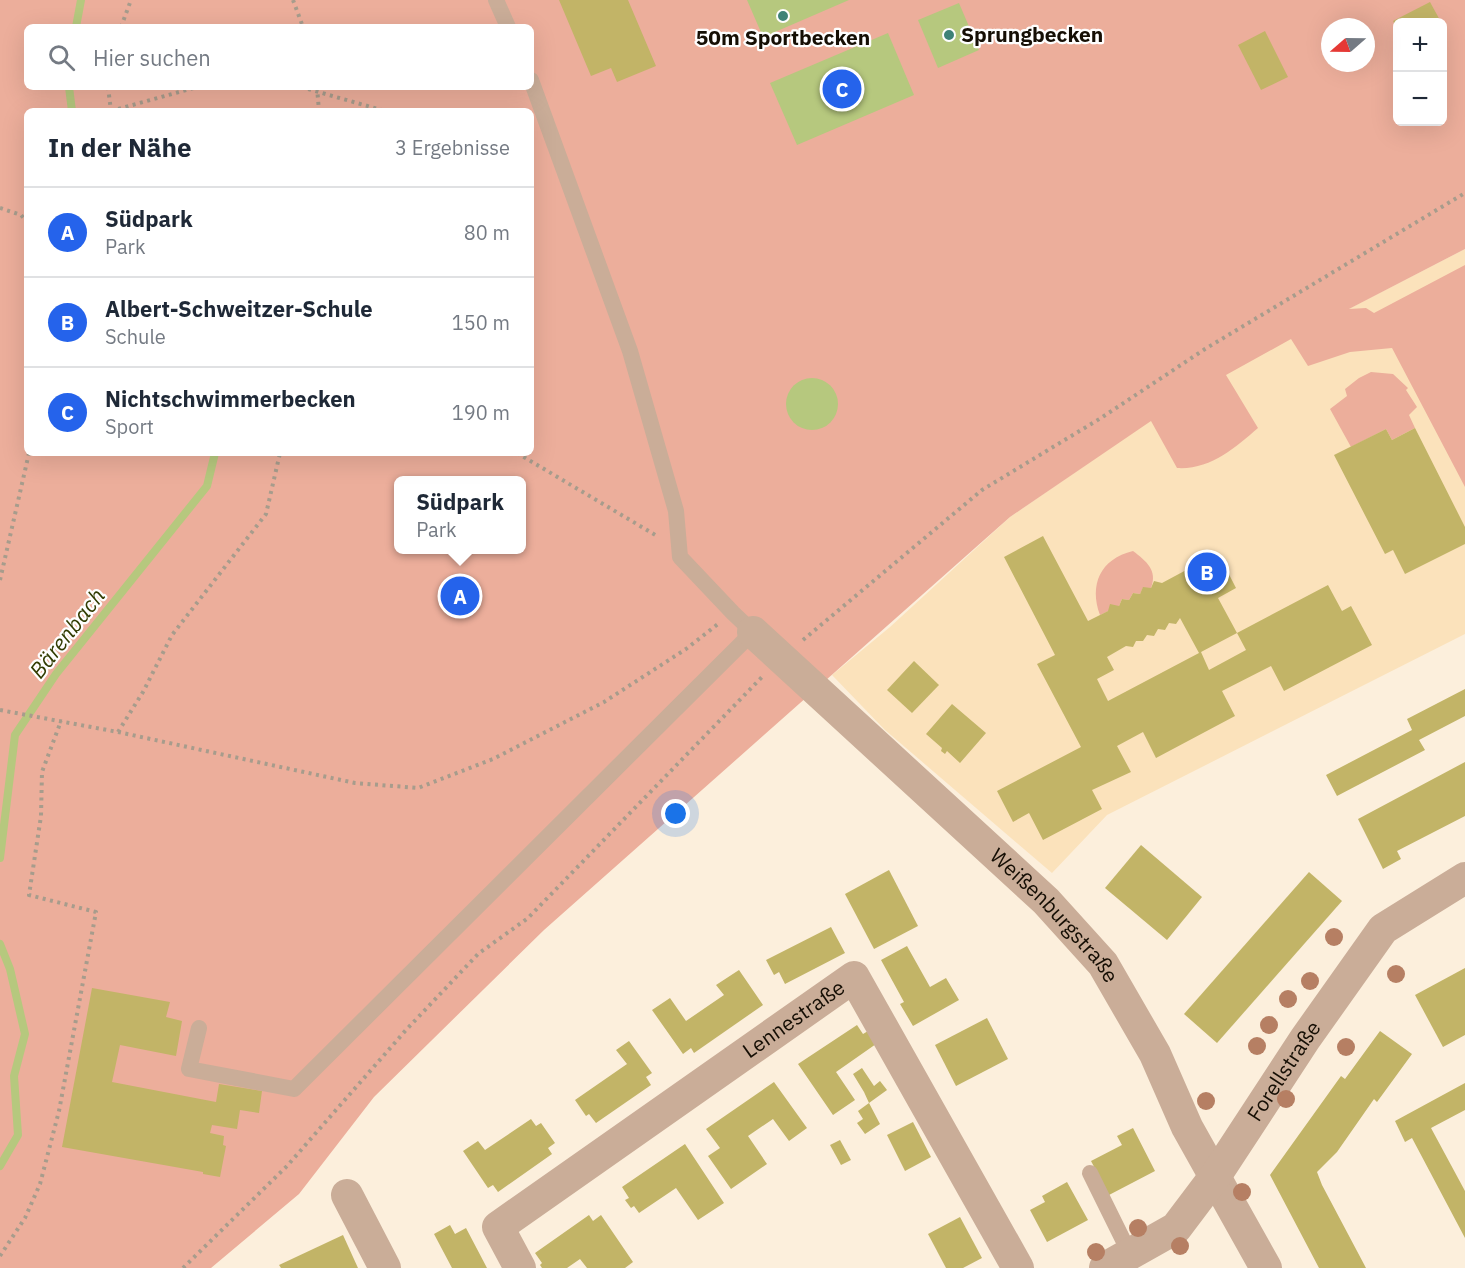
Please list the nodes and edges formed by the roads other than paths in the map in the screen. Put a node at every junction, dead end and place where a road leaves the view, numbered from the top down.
1 (496, 0) edge
2 (507, 24) edge
3 (534, 88) edge
4 (743, 622) junction
5 (1465, 878) edge
6 (199, 1028) dead end
7 (1090, 1173) dead end
8 (1216, 1175) junction
9 (347, 1195) dead end
10 (1117, 1261) edge
11 (385, 1268) edge
12 (520, 1268) edge
13 (1018, 1268) edge
14 (1266, 1268) edge

1 - 2 lane
3 - 4 lane
4 - 6 lane
4 - 8 street, Weißenburgstraße
5 - 8 street, Forellstraße
7 - 10 lane
8 - 10 street, Forellstraße
8 - 14 street, Weißenburgstraße
9 - 11 street
12 - 13 street, Lennestraße

